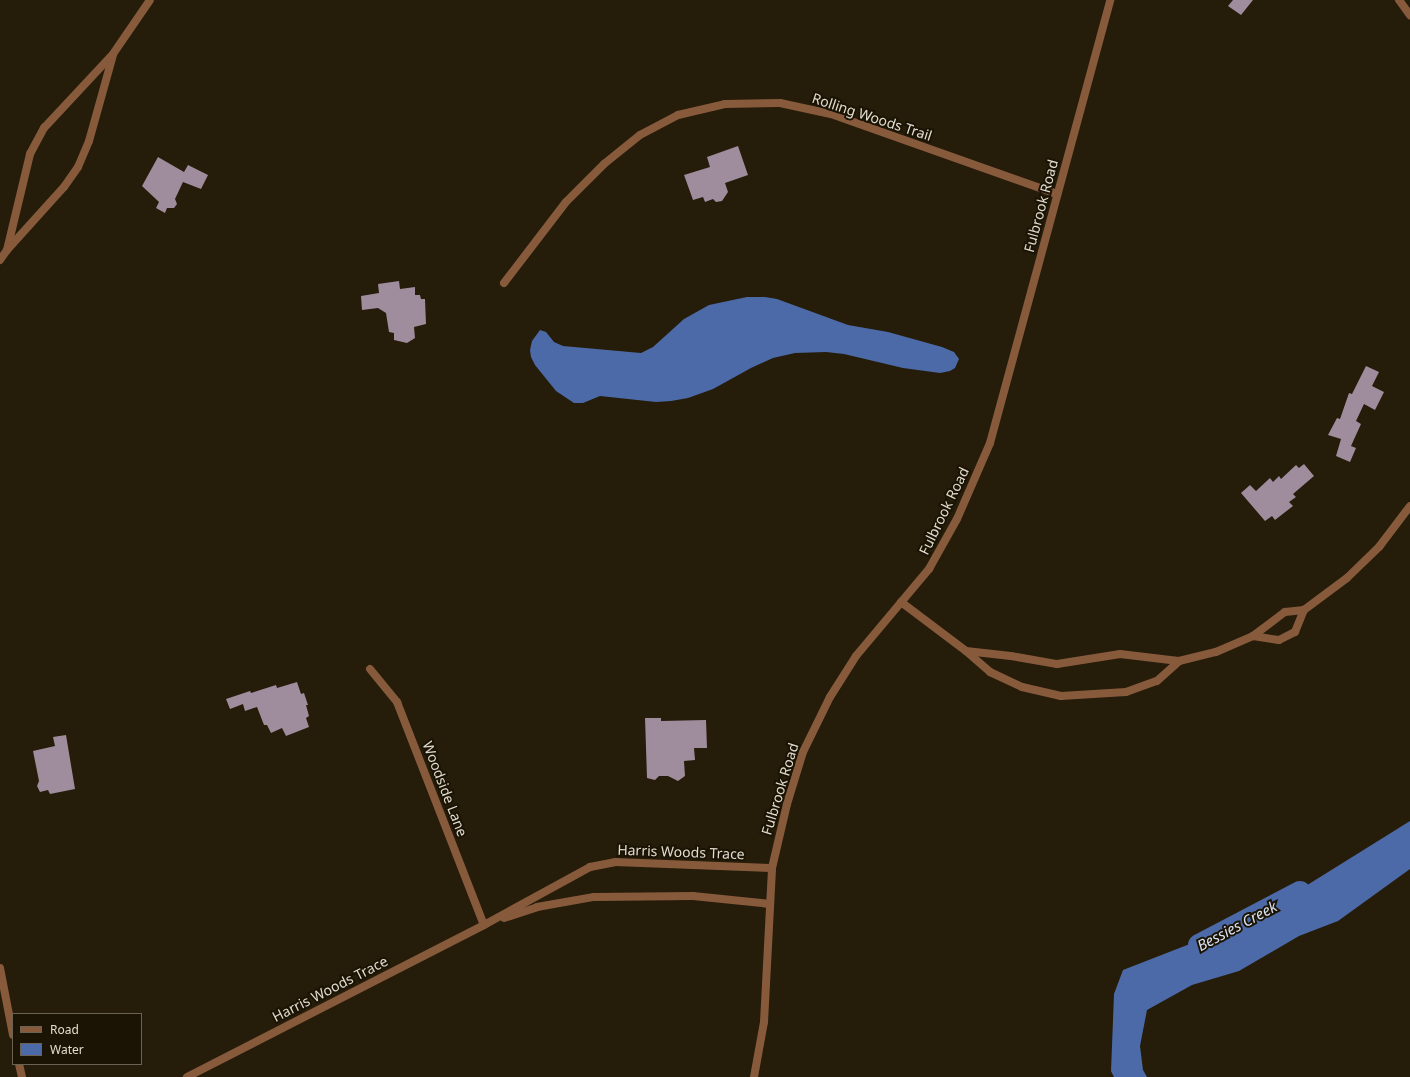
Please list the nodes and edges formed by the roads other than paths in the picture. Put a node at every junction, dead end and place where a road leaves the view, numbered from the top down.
1 (150, 0) edge
2 (1110, 0) edge
3 (1399, 0) edge
4 (1410, 15) edge
5 (113, 54) junction
6 (1057, 194) junction
7 (7, 250) junction
8 (0, 260) edge
9 (504, 283) dead end
10 (1410, 506) edge
11 (901, 602) junction
12 (1304, 610) junction
13 (1253, 636) junction
14 (966, 651) junction
15 (1179, 661) junction
16 (370, 669) dead end
17 (772, 868) junction
18 (770, 904) junction
19 (484, 925) junction
20 (0, 968) edge
21 (12, 1030) edge
22 (19, 1065) edge
23 (22, 1077) edge
24 (187, 1077) edge
25 (754, 1077) edge

1 - 5 street
2 - 6 street, Fulbrook Road
3 - 4 street
5 - 7 street
5 - 7 street
6 - 9 street, Rolling Woods Trail
6 - 11 street, Fulbrook Road
7 - 8 street
10 - 12 street
11 - 14 street
11 - 17 street, Fulbrook Road
12 - 13 street
12 - 13 street
13 - 15 street
14 - 15 street
14 - 15 street
16 - 19 street, Woodside Lane
17 - 18 street, Fulbrook Road
17 - 19 street, Harris Woods Trace
18 - 19 street, Harris Woods Trace
18 - 25 street, Fulbrook Road
19 - 24 street, Harris Woods Trace
20 - 21 street
22 - 23 street

